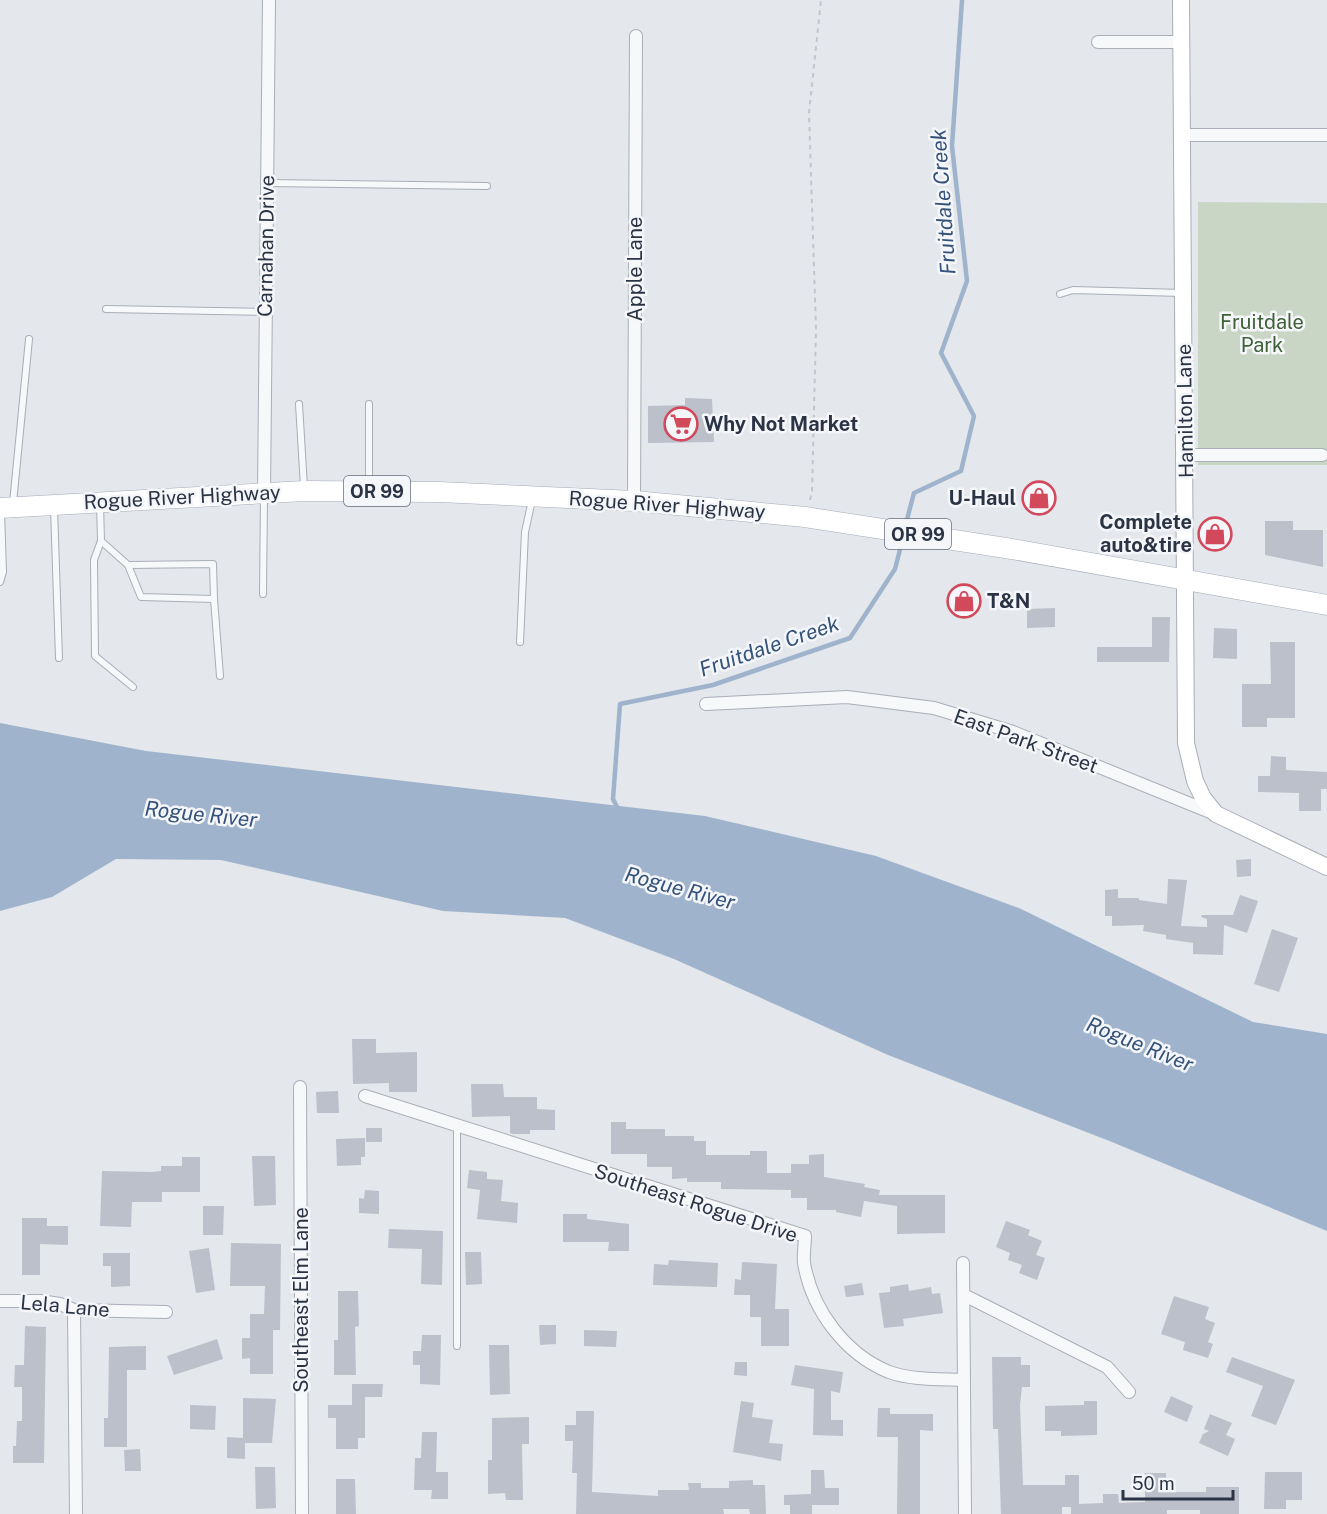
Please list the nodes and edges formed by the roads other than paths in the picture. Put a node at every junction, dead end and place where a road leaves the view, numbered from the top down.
1 (269, 0) edge
2 (1181, 0) edge
3 (636, 36) dead end
4 (1098, 42) dead end
5 (1181, 42) junction
6 (1183, 135) junction
7 (1327, 135) edge
8 (267, 183) junction
9 (487, 186) dead end
10 (1183, 293) junction
11 (1060, 294) dead end
12 (106, 309) dead end
13 (266, 312) junction
14 (29, 339) dead end
15 (298, 404) dead end
16 (369, 404) dead end
17 (1185, 455) junction
18 (1322, 455) dead end
19 (304, 491) junction
20 (369, 491) junction
21 (264, 492) junction
22 (533, 497) junction
23 (99, 500) junction
24 (634, 501) junction
25 (54, 504) junction
26 (4, 508) edge
27 (101, 541) junction
28 (128, 565) junction
29 (1186, 580) junction
30 (0, 582) edge
31 (263, 594) dead end
32 (214, 599) junction
33 (1327, 605) edge
34 (520, 642) dead end
35 (58, 658) dead end
36 (220, 676) dead end
37 (133, 687) dead end
38 (705, 704) dead end
39 (1216, 814) junction
40 (1327, 867) edge
41 (300, 1087) dead end
42 (364, 1095) dead end
43 (457, 1126) junction
44 (963, 1263) dead end
45 (964, 1295) junction
46 (0, 1301) edge
47 (74, 1310) junction
48 (166, 1312) dead end
49 (457, 1346) dead end
50 (963, 1380) junction
51 (1129, 1392) dead end
52 (76, 1514) edge
53 (302, 1514) edge
54 (965, 1514) edge

1 - 8 street, Carnahan Drive
2 - 5 main road, Hamilton Lane
3 - 24 street, Apple Lane
4 - 5 street
5 - 6 main road, Hamilton Lane
6 - 7 street
6 - 10 main road, Hamilton Lane
8 - 9 lane
8 - 13 street, Carnahan Drive
10 - 11 lane
10 - 17 main road, Hamilton Lane
12 - 13 lane
13 - 21 street, Carnahan Drive
14 - 26 lane
15 - 19 lane
16 - 20 lane
17 - 18 street
17 - 29 main road, Hamilton Lane
19 - 20 main road, Rogue River Highway / OR 99
19 - 21 main road, Rogue River Highway / OR 99
20 - 22 main road, Rogue River Highway / OR 99
21 - 23 main road, Rogue River Highway / OR 99
21 - 31 lane
22 - 24 main road, Rogue River Highway / OR 99
22 - 34 lane
23 - 25 main road, Rogue River Highway / OR 99
23 - 27 lane
24 - 29 main road, Rogue River Highway / OR 99
25 - 26 main road, Rogue River Highway / OR 99
25 - 35 lane
26 - 30 lane
27 - 28 lane
27 - 37 lane
28 - 32 lane
28 - 32 lane
29 - 33 main road, Rogue River Highway / OR 99
29 - 39 main road, Hamilton Lane
32 - 36 lane
38 - 39 street, East Park Street
39 - 40 main road, East Park Street
41 - 53 street, Southeast Elm Lane
42 - 43 street, Southeast Rogue Drive
43 - 49 lane
43 - 50 street, Southeast Rogue Drive
44 - 45 street
45 - 50 street
45 - 51 street
46 - 47 street, Lela Lane
47 - 48 street, Lela Lane
47 - 52 street
50 - 54 street

